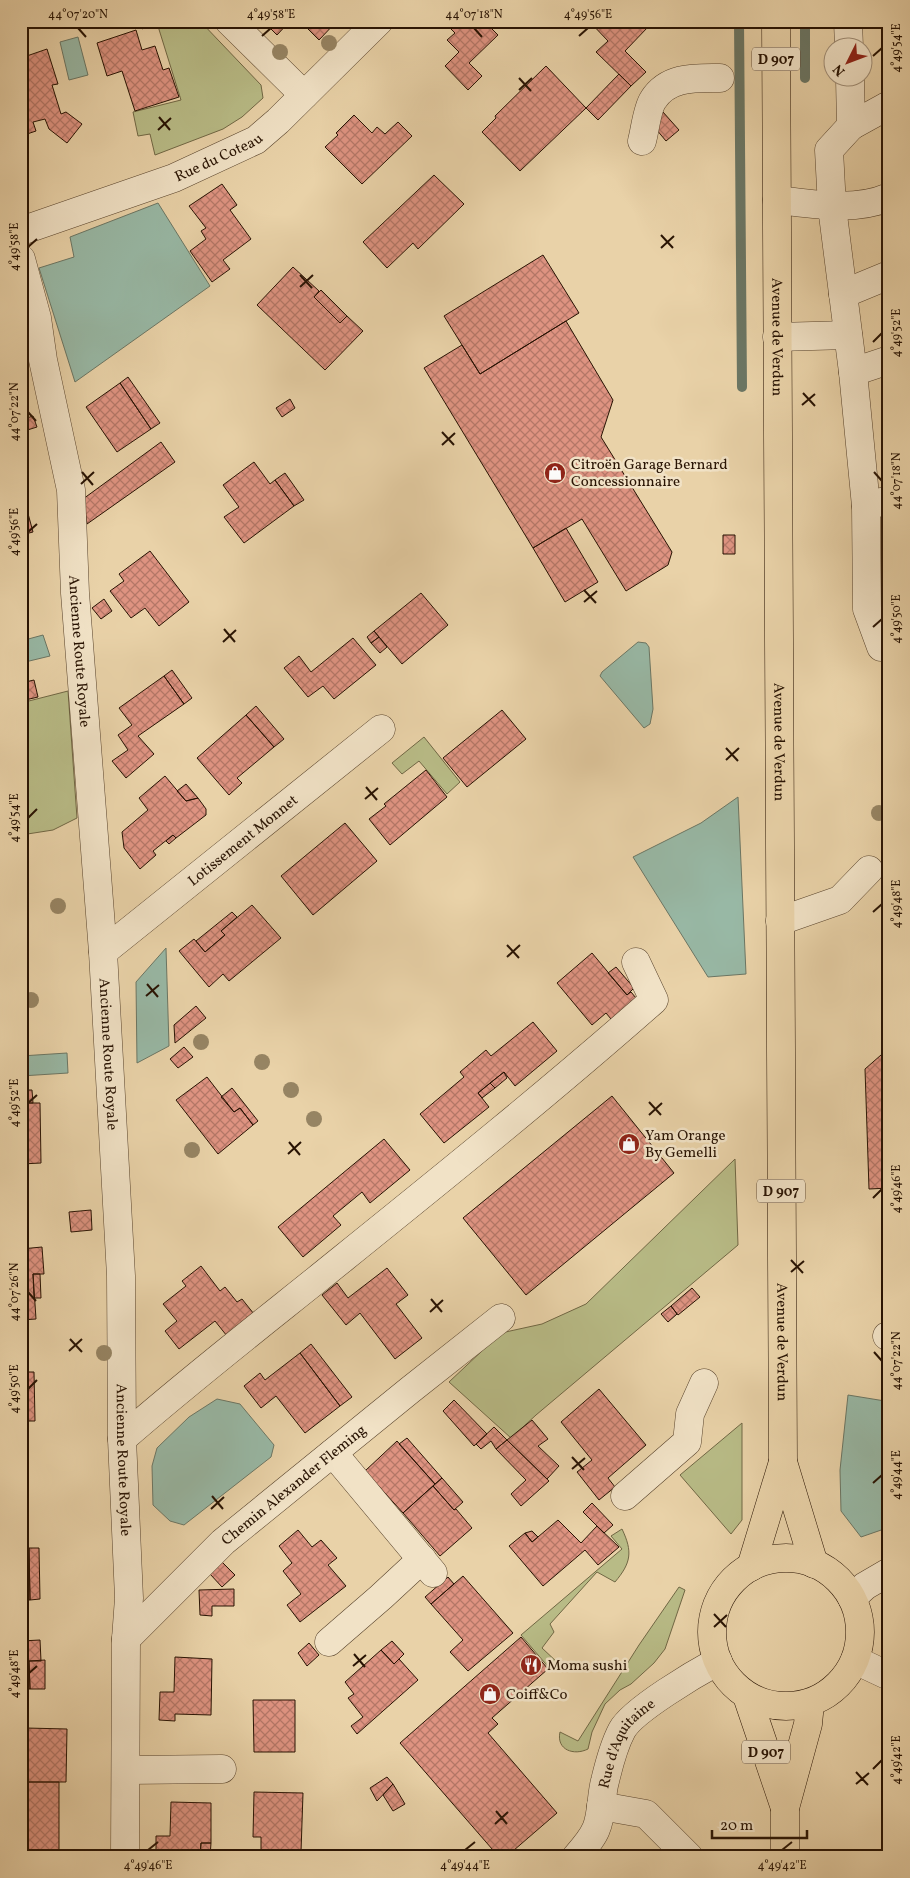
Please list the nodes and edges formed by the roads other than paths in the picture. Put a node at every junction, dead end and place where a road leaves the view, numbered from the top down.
1 (229, 21) edge
2 (379, 21) edge
3 (776, 21) edge
4 (848, 21) edge
5 (849, 38) edge
6 (720, 78) dead end
7 (850, 88) edge
8 (304, 95) junction
9 (889, 105) edge
10 (851, 126) junction
11 (642, 141) dead end
12 (889, 197) edge
13 (777, 200) junction
14 (832, 206) junction
15 (21, 231) edge
16 (21, 259) edge
17 (889, 275) edge
18 (843, 294) junction
19 (848, 335) junction
20 (777, 337) junction
21 (889, 360) edge
22 (853, 372) junction
23 (878, 503) edge
24 (889, 643) edge
25 (381, 729) dead end
26 (869, 870) dead end
27 (780, 921) junction
28 (103, 952) junction
29 (636, 962) dead end
30 (501, 1318) dead end
31 (704, 1383) dead end
32 (122, 1439) junction
33 (333, 1454) junction
34 (783, 1462) junction
35 (625, 1496) dead end
36 (814, 1564) junction
37 (751, 1567) junction
38 (889, 1572) edge
39 (852, 1598) junction
40 (126, 1639) junction
41 (329, 1642) dead end
42 (855, 1660) junction
43 (718, 1661) junction
44 (889, 1676) edge
45 (747, 1696) junction
46 (810, 1703) junction
47 (222, 1769) dead end
48 (126, 1770) junction
49 (603, 1794) junction
50 (785, 1808) junction
51 (126, 1857) edge
52 (576, 1857) edge
53 (689, 1857) edge
54 (785, 1857) edge

1 - 8 street
2 - 8 street, Rue du Coteau
3 - 13 main road, Avenue de Verdun / D 907
4 - 5 street
6 - 11 street
7 - 10 street
8 - 15 street, Rue du Coteau
9 - 10 street
10 - 14 street
12 - 14 street
13 - 14 street
13 - 20 main road, Avenue de Verdun / D 907
14 - 18 street
16 - 28 street, Ancienne Route Royale
17 - 18 street
18 - 19 street
19 - 20 street
19 - 22 street
20 - 27 main road, Avenue de Verdun / D 907
21 - 22 street
22 - 23 street
23 - 24 street
25 - 28 street, Lotissement Monnet
26 - 27 street
27 - 34 main road, Avenue de Verdun / D 907
28 - 32 street, Ancienne Route Royale
29 - 32 street
30 - 33 street, Chemin Alexander Fleming
31 - 35 street
32 - 40 street, Ancienne Route Royale
33 - 40 street, Chemin Alexander Fleming
33 - 41 street
34 - 36 main road, Avenue de Verdun / D 907
34 - 37 main road, Avenue de Verdun / D 907
36 - 37 main road
36 - 39 main road
37 - 43 main road
38 - 39 street
39 - 42 main road
40 - 48 street, Ancienne Route Royale
42 - 44 street
42 - 46 main road
43 - 45 main road
43 - 49 street, Rue d'Aquitaine
45 - 46 main road
45 - 50 main road, D 907
46 - 50 main road, D 907
47 - 48 street
48 - 51 street, Ancienne Route Royale
49 - 52 street, Rue d'Aquitaine
49 - 53 street
50 - 54 main road, D 907

